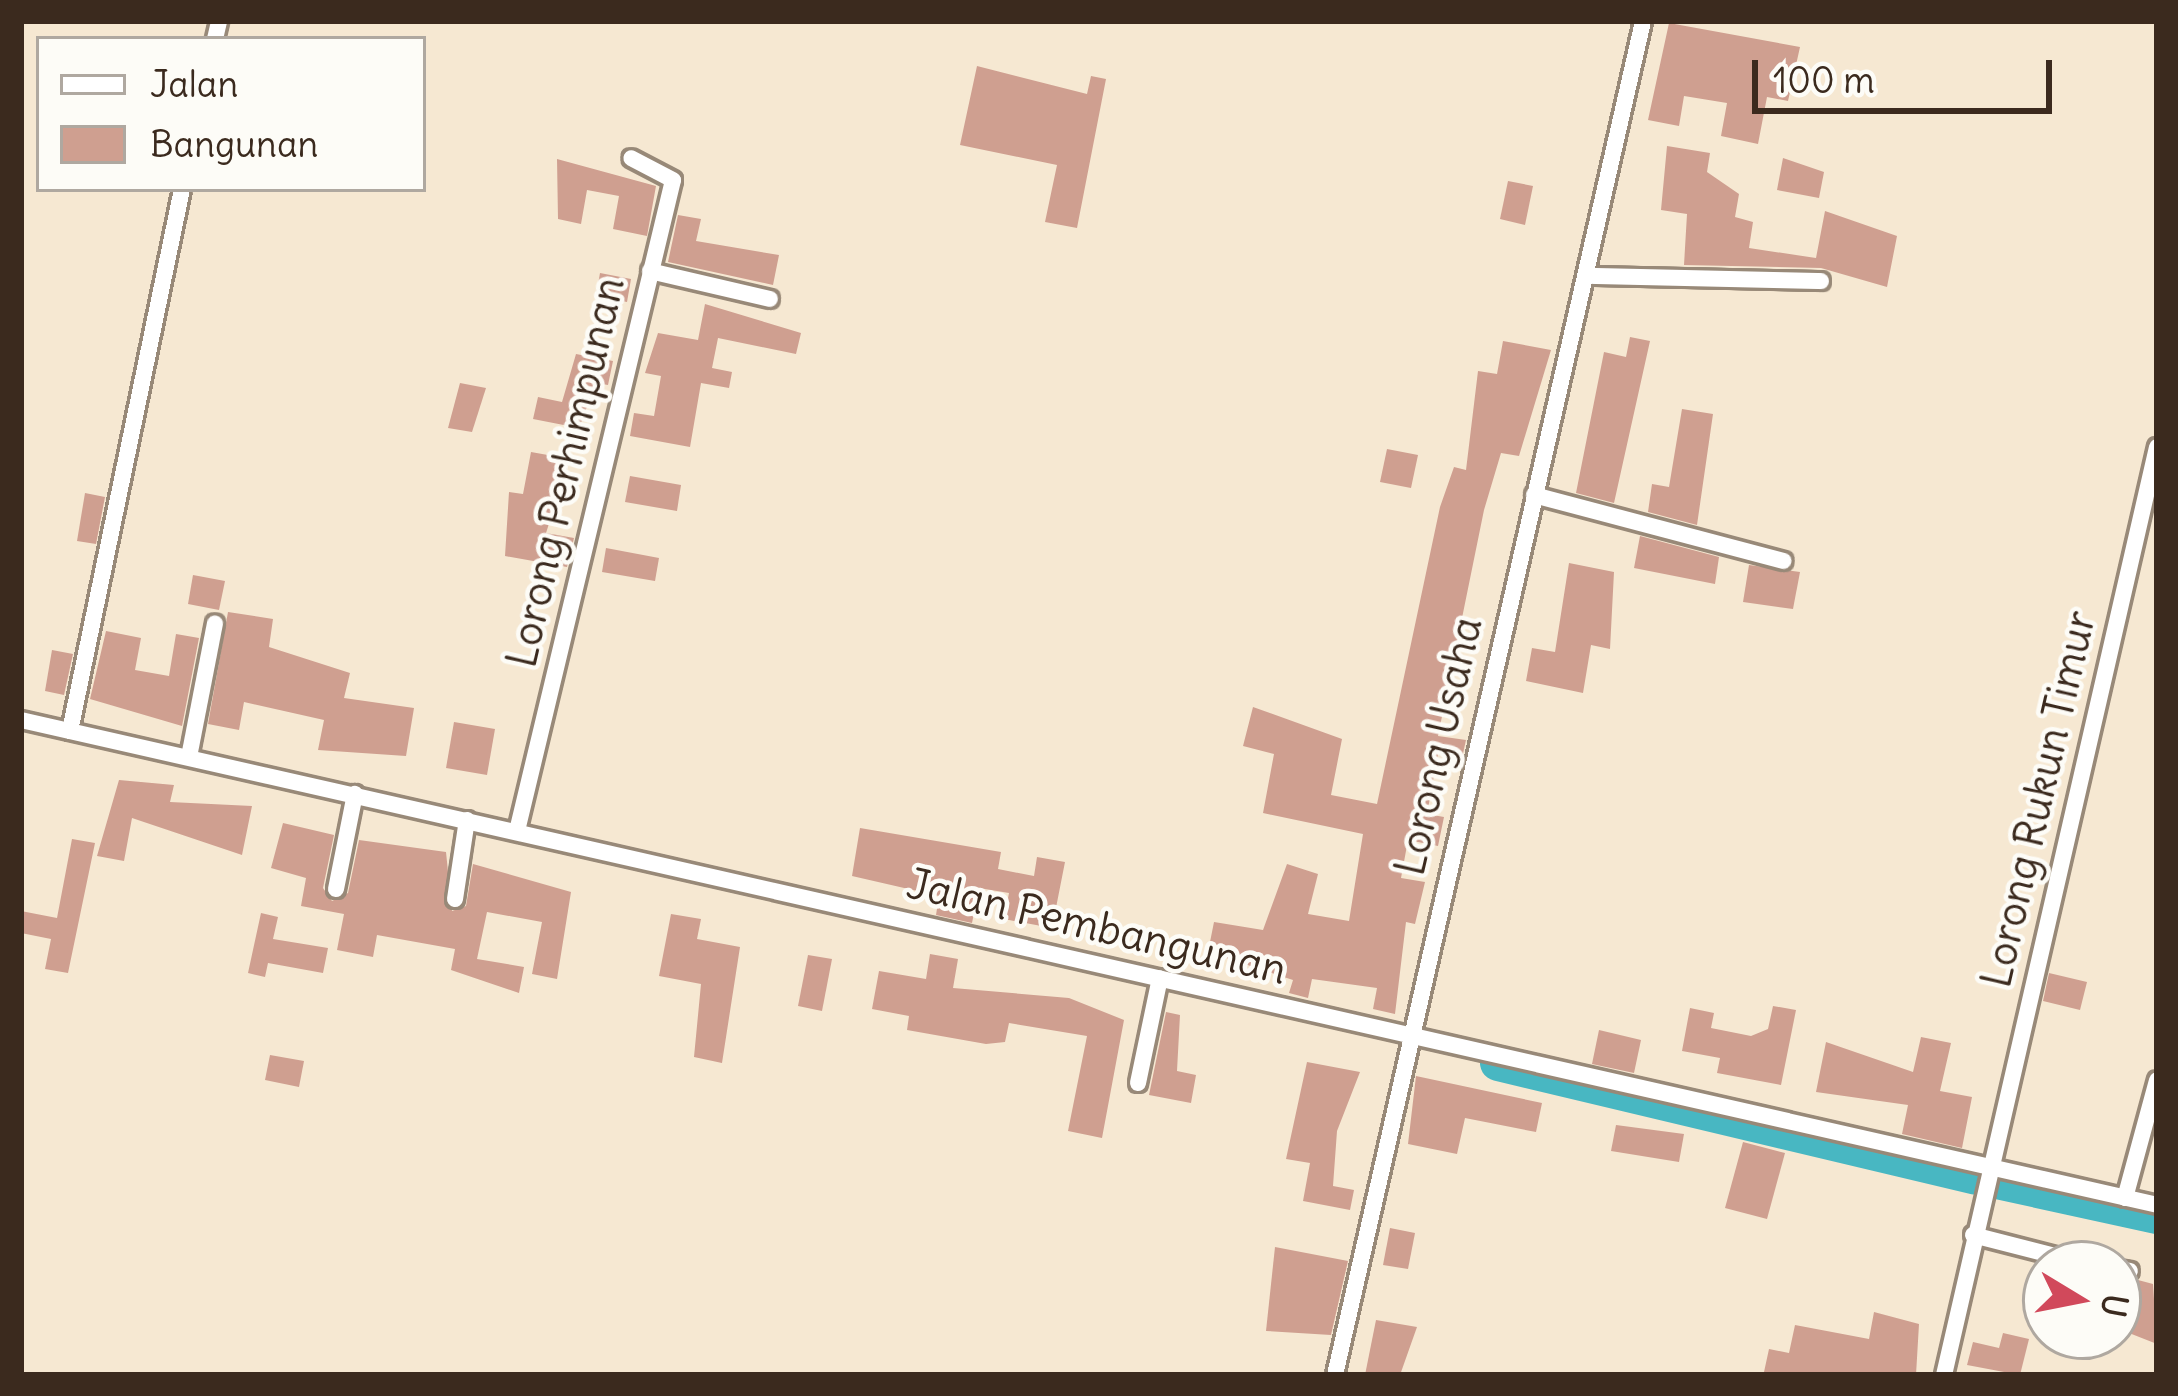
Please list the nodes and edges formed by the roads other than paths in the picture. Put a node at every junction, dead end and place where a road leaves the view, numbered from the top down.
1 (1643, 21) edge
2 (631, 158) dead end
3 (181, 192) edge
4 (650, 271) junction
5 (1593, 276) junction
6 (1821, 281) dead end
7 (770, 298) dead end
8 (2157, 448) edge
9 (1534, 495) junction
10 (1783, 561) dead end
11 (215, 623) dead end
12 (21, 720) edge
13 (70, 731) junction
14 (189, 758) junction
15 (355, 794) junction
16 (467, 820) junction
17 (517, 831) junction
18 (336, 889) dead end
19 (455, 899) dead end
20 (1160, 978) junction
21 (1410, 1030) junction
22 (2157, 1080) edge
23 (1138, 1083) dead end
24 (1988, 1167) junction
25 (2125, 1198) junction
26 (2157, 1205) edge
27 (1973, 1234) junction
28 (2022, 1247) edge
29 (1335, 1375) edge
30 (1945, 1375) edge

1 - 5 street, Lorong Usaha
2 - 4 street, Lorong Perhimpunan
3 - 13 street
4 - 7 street
4 - 17 street, Lorong Perhimpunan
5 - 6 street
5 - 9 street, Lorong Usaha
8 - 24 street, Lorong Rukun Timur
9 - 10 street
9 - 21 street, Lorong Usaha
11 - 14 street
12 - 13 street, Jalan Pembangunan
13 - 14 street, Jalan Pembangunan
14 - 15 street, Jalan Pembangunan
15 - 16 street, Jalan Pembangunan
15 - 18 street
16 - 17 street, Jalan Pembangunan
16 - 19 street
17 - 20 street, Jalan Pembangunan
20 - 21 street, Jalan Pembangunan
20 - 23 street
21 - 24 street, Jalan Pembangunan
21 - 29 street, Lorong Usaha
22 - 25 street
24 - 25 street, Jalan Pembangunan
24 - 27 street, Lorong Rukun Timur
25 - 26 street, Jalan Pembangunan
27 - 28 street
27 - 30 street, Lorong Rukun Timur

